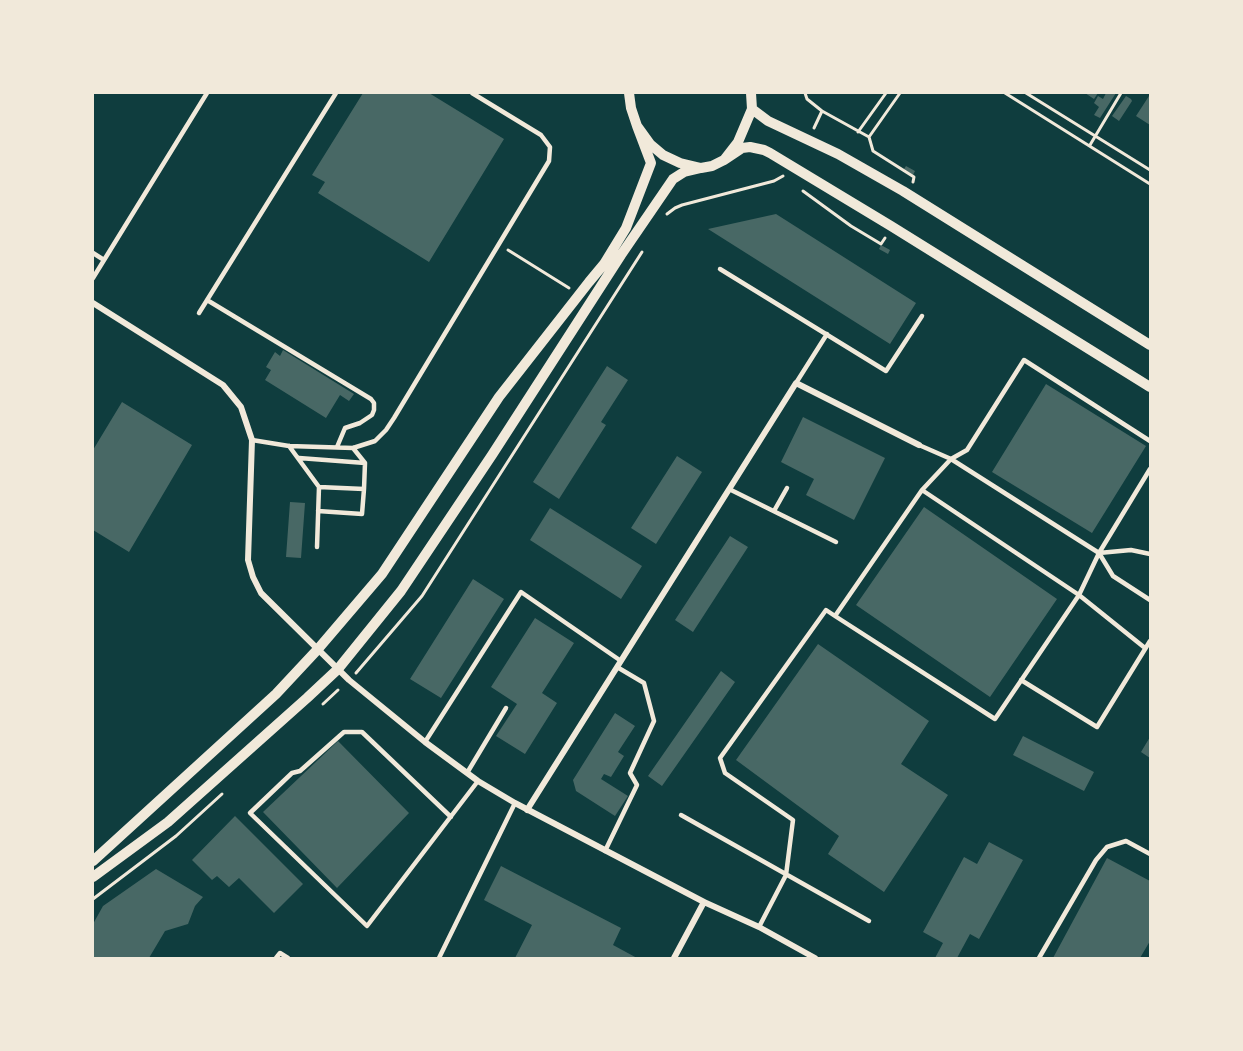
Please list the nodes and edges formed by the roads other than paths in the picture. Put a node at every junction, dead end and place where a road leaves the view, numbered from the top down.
1 (207, 93) edge
2 (336, 93) edge
3 (472, 93) edge
4 (628, 93) edge
5 (751, 93) edge
6 (752, 109) junction
7 (637, 126) junction
8 (724, 160) junction
9 (701, 168) junction
10 (93, 253) edge
11 (104, 260) junction
12 (720, 269) dead end
13 (93, 278) edge
14 (207, 300) junction
15 (93, 303) edge
16 (199, 313) dead end
17 (922, 316) dead end
18 (826, 334) junction
19 (1150, 345) edge
20 (796, 383) junction
21 (1150, 387) edge
22 (252, 440) junction
23 (1150, 441) edge
24 (920, 445) joint
25 (289, 446) junction
26 (337, 447) junction
27 (353, 448) junction
28 (298, 458) junction
29 (951, 459) junction
30 (365, 463) junction
31 (1150, 469) edge
32 (319, 487) junction
33 (787, 488) dead end
34 (364, 489) junction
35 (729, 489) junction
36 (922, 490) junction
37 (318, 511) junction
38 (774, 511) junction
39 (836, 542) dead end
40 (317, 547) dead end
41 (1099, 553) junction
42 (1150, 554) edge
43 (1079, 595) junction
44 (1150, 600) edge
45 (835, 616) junction
46 (1150, 641) edge
47 (1146, 648) junction
48 (318, 649) junction
49 (619, 664) junction
50 (338, 669) junction
51 (1021, 680) junction
52 (506, 708) dead end
53 (424, 742) junction
54 (467, 773) junction
55 (478, 781) junction
56 (515, 803) junction
57 (527, 810) junction
58 (681, 815) dead end
59 (451, 817) junction
60 (605, 850) junction
61 (1150, 854) edge
62 (93, 861) edge
63 (786, 875) junction
64 (93, 877) edge
65 (704, 902) junction
66 (869, 921) dead end
67 (759, 927) junction
68 (276, 958) edge
69 (288, 958) edge
70 (439, 958) edge
71 (674, 958) edge
72 (815, 958) edge
73 (1039, 958) edge

1 - 11 lane
2 - 14 lane
3 - 27 lane
4 - 7 street
5 - 6 street
6 - 8 street
6 - 19 street
7 - 9 street
7 - 48 street
8 - 9 street
8 - 21 street
9 - 50 street
10 - 11 lane
11 - 13 lane
12 - 18 lane
14 - 16 lane
14 - 26 lane
15 - 22 street
17 - 18 lane
18 - 20 lane
20 - 24 street
20 - 35 street
22 - 25 lane
22 - 48 street
23 - 29 lane
24 - 29 lane
25 - 26 lane
25 - 28 lane
26 - 27 lane
27 - 30 lane
28 - 30 lane
28 - 32 lane
29 - 36 lane
29 - 41 lane
30 - 34 lane
31 - 41 lane
32 - 34 lane
32 - 37 lane
33 - 38 lane
34 - 37 lane
35 - 38 lane
35 - 49 street
36 - 43 lane
36 - 45 lane
37 - 40 lane
38 - 39 lane
41 - 42 lane
41 - 43 lane
41 - 44 lane
43 - 47 lane
43 - 51 lane
45 - 51 lane
45 - 63 lane
46 - 47 lane
47 - 51 lane
48 - 50 street
48 - 62 street
49 - 53 lane
49 - 57 street
49 - 60 lane
50 - 53 street
50 - 64 street
52 - 54 lane
53 - 54 street
54 - 55 street
55 - 56 street
55 - 59 lane
56 - 57 street
56 - 70 lane
57 - 60 street
58 - 63 lane
59 - 59 lane
60 - 65 street
61 - 73 lane
63 - 66 lane
63 - 67 lane
65 - 67 street
65 - 71 street
67 - 72 street
68 - 69 lane

